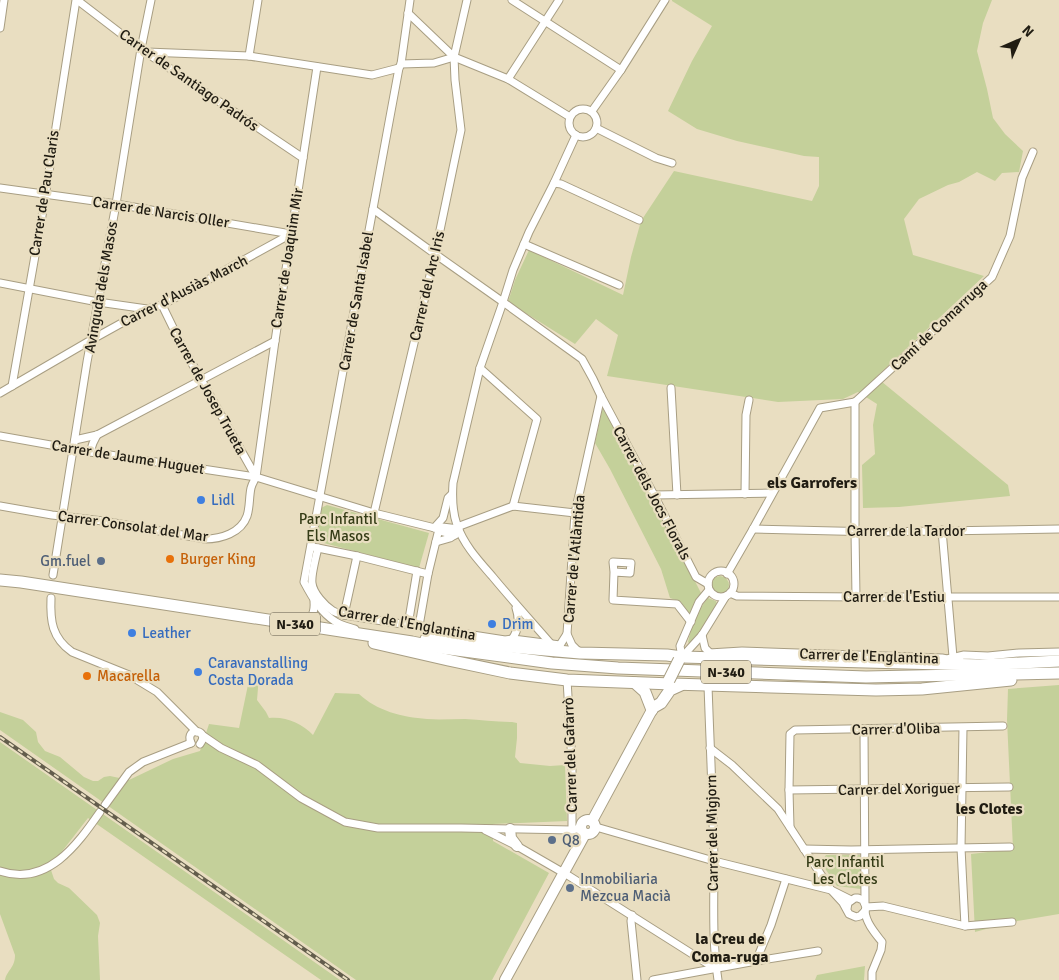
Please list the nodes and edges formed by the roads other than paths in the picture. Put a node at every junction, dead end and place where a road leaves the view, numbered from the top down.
1 (4, 0) edge
2 (76, 0) edge
3 (151, 0) edge
4 (258, 0) edge
5 (410, 0) edge
6 (467, 0) edge
7 (512, 0) edge
8 (559, 0) edge
9 (665, 0) edge
10 (408, 13) junction
11 (545, 21) junction
12 (0, 28) edge
13 (143, 51) junction
14 (249, 56) junction
15 (454, 58) junction
16 (317, 66) junction
17 (400, 66) junction
18 (621, 70) junction
19 (508, 79) junction
20 (592, 111) junction
21 (570, 117) junction
22 (596, 128) junction
23 (576, 135) junction
24 (1033, 152) dead end
25 (303, 158) junction
26 (672, 164) dead end
27 (554, 184) junction
28 (0, 188) edge
29 (44, 194) junction
30 (116, 204) junction
31 (373, 209) junction
32 (639, 220) dead end
33 (291, 234) junction
34 (524, 244) junction
35 (435, 254) junction
36 (0, 283) edge
37 (619, 285) dead end
38 (28, 288) junction
39 (98, 302) junction
40 (503, 302) junction
41 (162, 305) junction
42 (147, 309) junction
43 (91, 340) junction
44 (274, 341) junction
45 (480, 368) junction
46 (201, 380) junction
47 (12, 386) junction
48 (671, 388) dead end
49 (0, 393) edge
50 (601, 396) junction
51 (749, 400) dead end
52 (855, 402) junction
53 (97, 435) junction
54 (0, 436) edge
55 (76, 440) junction
56 (74, 449) junction
57 (90, 452) junction
58 (251, 452) junction
59 (256, 477) junction
60 (772, 493) junction
61 (452, 494) junction
62 (745, 494) junction
63 (654, 495) junction
64 (320, 496) junction
65 (677, 496) junction
66 (0, 506) edge
67 (513, 506) junction
68 (374, 513) junction
69 (575, 513) junction
70 (63, 516) junction
71 (436, 528) junction
72 (753, 529) junction
73 (942, 530) junction
74 (1059, 530) edge
75 (458, 531) junction
76 (855, 531) junction
77 (436, 542) junction
78 (314, 547) junction
79 (357, 556) junction
80 (417, 571) junction
81 (614, 572) dead end
82 (428, 574) junction
83 (727, 574) junction
84 (54, 575) dead end
85 (0, 580) edge
86 (708, 587) junction
87 (728, 595) junction
88 (948, 597) junction
89 (1059, 597) edge
90 (50, 598) dead end
91 (856, 598) junction
92 (314, 601) junction
93 (516, 605) junction
94 (344, 615) junction
95 (691, 622) junction
96 (298, 625) junction
97 (408, 625) junction
98 (418, 626) junction
99 (359, 634) junction
100 (567, 634) junction
101 (702, 635) junction
102 (412, 642) junction
103 (509, 643) junction
104 (551, 644) junction
105 (561, 648) junction
106 (580, 652) junction
107 (1059, 652) edge
108 (711, 655) junction
109 (680, 658) junction
110 (953, 658) junction
111 (1059, 659) edge
112 (980, 665) junction
113 (1059, 673) edge
114 (1042, 674) junction
115 (567, 680) junction
116 (668, 682) junction
117 (635, 683) junction
118 (684, 684) junction
119 (708, 685) junction
120 (653, 709) junction
121 (1003, 726) dead end
122 (963, 728) junction
123 (864, 729) junction
124 (197, 734) junction
125 (191, 743) junction
126 (200, 744) junction
127 (220, 748) junction
128 (710, 748) junction
129 (1009, 787) dead end
130 (963, 788) junction
131 (864, 789) junction
132 (789, 790) junction
133 (789, 801) junction
134 (773, 803) junction
135 (105, 804) dead end
136 (100, 812) dead end
137 (594, 824) junction
138 (790, 827) junction
139 (482, 828) junction
140 (510, 829) junction
141 (579, 830) junction
142 (517, 846) junction
143 (1010, 847) dead end
144 (961, 848) junction
145 (804, 849) junction
146 (865, 850) junction
147 (714, 861) junction
148 (0, 870) edge
149 (563, 873) junction
150 (786, 880) junction
151 (831, 890) junction
152 (866, 891) junction
153 (855, 899) junction
154 (865, 907) junction
155 (847, 909) junction
156 (632, 915) junction
157 (1012, 922) dead end
158 (965, 926) junction
159 (818, 951) dead end
160 (756, 961) junction
161 (716, 969) junction
162 (505, 980) edge
163 (637, 980) edge
164 (653, 980) edge
165 (718, 980) edge
166 (872, 980) edge

1 - 12 street
2 - 13 street, Carrer de Santiago Padrós
2 - 29 street, Carrer de Pau Claris
3 - 13 street, Avinguda dels Masos
4 - 14 street
5 - 10 street, Carrer de Santa Isabel
6 - 15 street, Carrer del Arc Iris
7 - 11 street
8 - 11 street
9 - 18 street
10 - 15 street
10 - 17 street, Carrer de Santa Isabel
11 - 18 street
11 - 19 street
13 - 14 street
13 - 25 street, Carrer de Santiago Padrós
13 - 30 street, Avinguda dels Masos
14 - 16 street
15 - 17 street
15 - 19 street
15 - 35 street, Carrer del Arc Iris
16 - 17 street
16 - 25 street, Carrer de Joaquim Mir
17 - 31 street, Carrer de Santa Isabel
18 - 20 street
19 - 21 street
20 - 21 street
20 - 22 street
21 - 23 street
22 - 23 street
22 - 26 street
23 - 27 street
24 - 52 street, Camí de Comarruga
25 - 33 street, Carrer de Joaquim Mir
27 - 32 street
27 - 34 street
28 - 29 street, Carrer de Narcis Oller
29 - 30 street, Carrer de Narcis Oller
29 - 38 street, Carrer de Pau Claris
30 - 33 street, Carrer de Narcis Oller
30 - 39 street, Avinguda dels Masos
31 - 35 street
31 - 64 street, Carrer de Santa Isabel
33 - 41 street, Carrer d'Ausiàs March
33 - 44 street, Carrer de Joaquim Mir
34 - 37 street
34 - 40 street
35 - 40 street
35 - 68 street, Carrer del Arc Iris
36 - 38 street
38 - 39 street
38 - 47 street, Carrer de Pau Claris
39 - 42 street
39 - 43 street, Avinguda dels Masos
40 - 45 street
40 - 50 street
41 - 42 street, Carrer d'Ausiàs March
41 - 46 street, Carrer de Josep Trueta
42 - 43 street, Carrer d'Ausiàs March
43 - 47 street, Carrer d'Ausiàs March
43 - 55 street, Avinguda dels Masos
44 - 46 street
44 - 58 street, Carrer de Joaquim Mir
45 - 61 street
45 - 67 street
46 - 53 street
46 - 58 street, Carrer de Josep Trueta
47 - 49 street, Carrer d'Ausiàs March
48 - 65 street
50 - 63 street, Carrer dels Jocs Florals
50 - 69 street, Carrer de l'Atlàntida
51 - 62 street
52 - 60 street
52 - 76 street
53 - 55 street
53 - 57 street
54 - 56 street, Carrer de Jaume Huguet
55 - 56 street, Avinguda dels Masos
56 - 57 street, Carrer de Jaume Huguet
56 - 70 street, Avinguda dels Masos
57 - 59 street, Carrer de Jaume Huguet
58 - 59 street, Carrer de Joaquim Mir
58 - 59 street, Carrer de Josep Trueta
59 - 64 street, Carrer de Jaume Huguet
59 - 70 street, Carrer Consolat del Mar
60 - 62 street
60 - 72 street
61 - 71 street
61 - 75 street
62 - 65 street
63 - 65 street
63 - 86 street, Carrer dels Jocs Florals
64 - 68 street, Carrer de Jaume Huguet
64 - 78 street, Carrer de Santa Isabel
66 - 70 street, Carrer Consolat del Mar
67 - 69 street
67 - 75 street
68 - 71 street, Carrer de Jaume Huguet
69 - 100 street, Carrer de l'Atlàntida
70 - 84 street, Avinguda dels Masos
71 - 75 street, Carrer de Jaume Huguet
71 - 77 street
72 - 76 street, Carrer de la Tardor
72 - 83 street
73 - 74 street, Carrer de la Tardor
73 - 76 street, Carrer de la Tardor
73 - 88 street
75 - 77 street
75 - 93 street
76 - 91 street
77 - 82 street
78 - 79 street
78 - 92 street, Carrer de Santa Isabel
78 - 94 street, Carrer de l'Englantina
79 - 80 street
79 - 94 street
80 - 82 street
80 - 97 street
81 - 95 street
82 - 98 street
83 - 86 street
83 - 87 street
85 - 96 main road, N-340
86 - 87 street
86 - 95 street
87 - 91 street, Carrer de l'Estiu
87 - 101 street
88 - 89 street, Carrer de l'Estiu
88 - 91 street, Carrer de l'Estiu
88 - 110 street
90 - 124 street
92 - 96 street
92 - 99 street, Carrer de Santa Isabel
93 - 103 street
93 - 104 street
94 - 97 street, Carrer de l'Englantina
95 - 109 street
96 - 99 main road, N-340
97 - 98 street, Carrer de l'Englantina
98 - 103 street, Carrer de l'Englantina
99 - 102 main road, N-340
99 - 115 main road
100 - 105 street, Carrer de l'Atlàntida
100 - 106 street, Carrer de l'Atlàntida
101 - 108 street
101 - 109 street
102 - 103 main road
102 - 114 main road, N-340
103 - 104 street, Carrer de l'Englantina
103 - 105 main road
104 - 105 street, Carrer de l'Englantina
105 - 106 main road
106 - 109 main road
107 - 110 street, Carrer de l'Englantina
108 - 109 main road
108 - 110 street, Carrer de l'Englantina
108 - 112 main road
109 - 116 main road, bridge
110 - 112 street
111 - 112 main road
113 - 114 main road, N-340
114 - 119 main road
115 - 117 main road
115 - 141 street, Carrer del Gafarrò
116 - 117 main road
116 - 118 main road
116 - 120 main road
117 - 120 main road
118 - 119 main road
118 - 120 main road
119 - 128 street, Carrer del Migjorn
120 - 137 street
121 - 122 street, Carrer d'Oliba
122 - 123 street, Carrer d'Oliba
122 - 130 street
123 - 131 street
123 - 132 street, Carrer d'Oliba
124 - 125 street
124 - 126 street
124 - 127 street
125 - 126 street
125 - 135 street
126 - 127 street
127 - 139 street
128 - 134 street
128 - 147 street, Carrer del Migjorn
129 - 130 street, Carrer del Xoriguer
130 - 131 street, Carrer del Xoriguer
130 - 144 street
131 - 132 street, Carrer del Xoriguer
131 - 146 street
132 - 133 street
133 - 134 street
133 - 138 street
134 - 138 street
136 - 148 street
137 - 141 street
137 - 147 street
138 - 145 street
139 - 140 street
139 - 142 street
140 - 141 street
140 - 142 street
141 - 149 street
142 - 149 street
143 - 144 street
144 - 146 street
144 - 158 street
145 - 146 street
145 - 151 street
146 - 152 street
147 - 150 street
147 - 161 street, Carrer del Migjorn
149 - 156 street
149 - 162 street
150 - 151 street
150 - 160 street
151 - 153 street
151 - 155 street
152 - 153 street
152 - 154 street
153 - 154 street
153 - 155 street
154 - 155 street
154 - 158 street
154 - 166 street
156 - 161 street
156 - 163 street
157 - 158 street
159 - 160 street
160 - 161 street
161 - 164 street
161 - 165 street, Carrer del Migjorn

